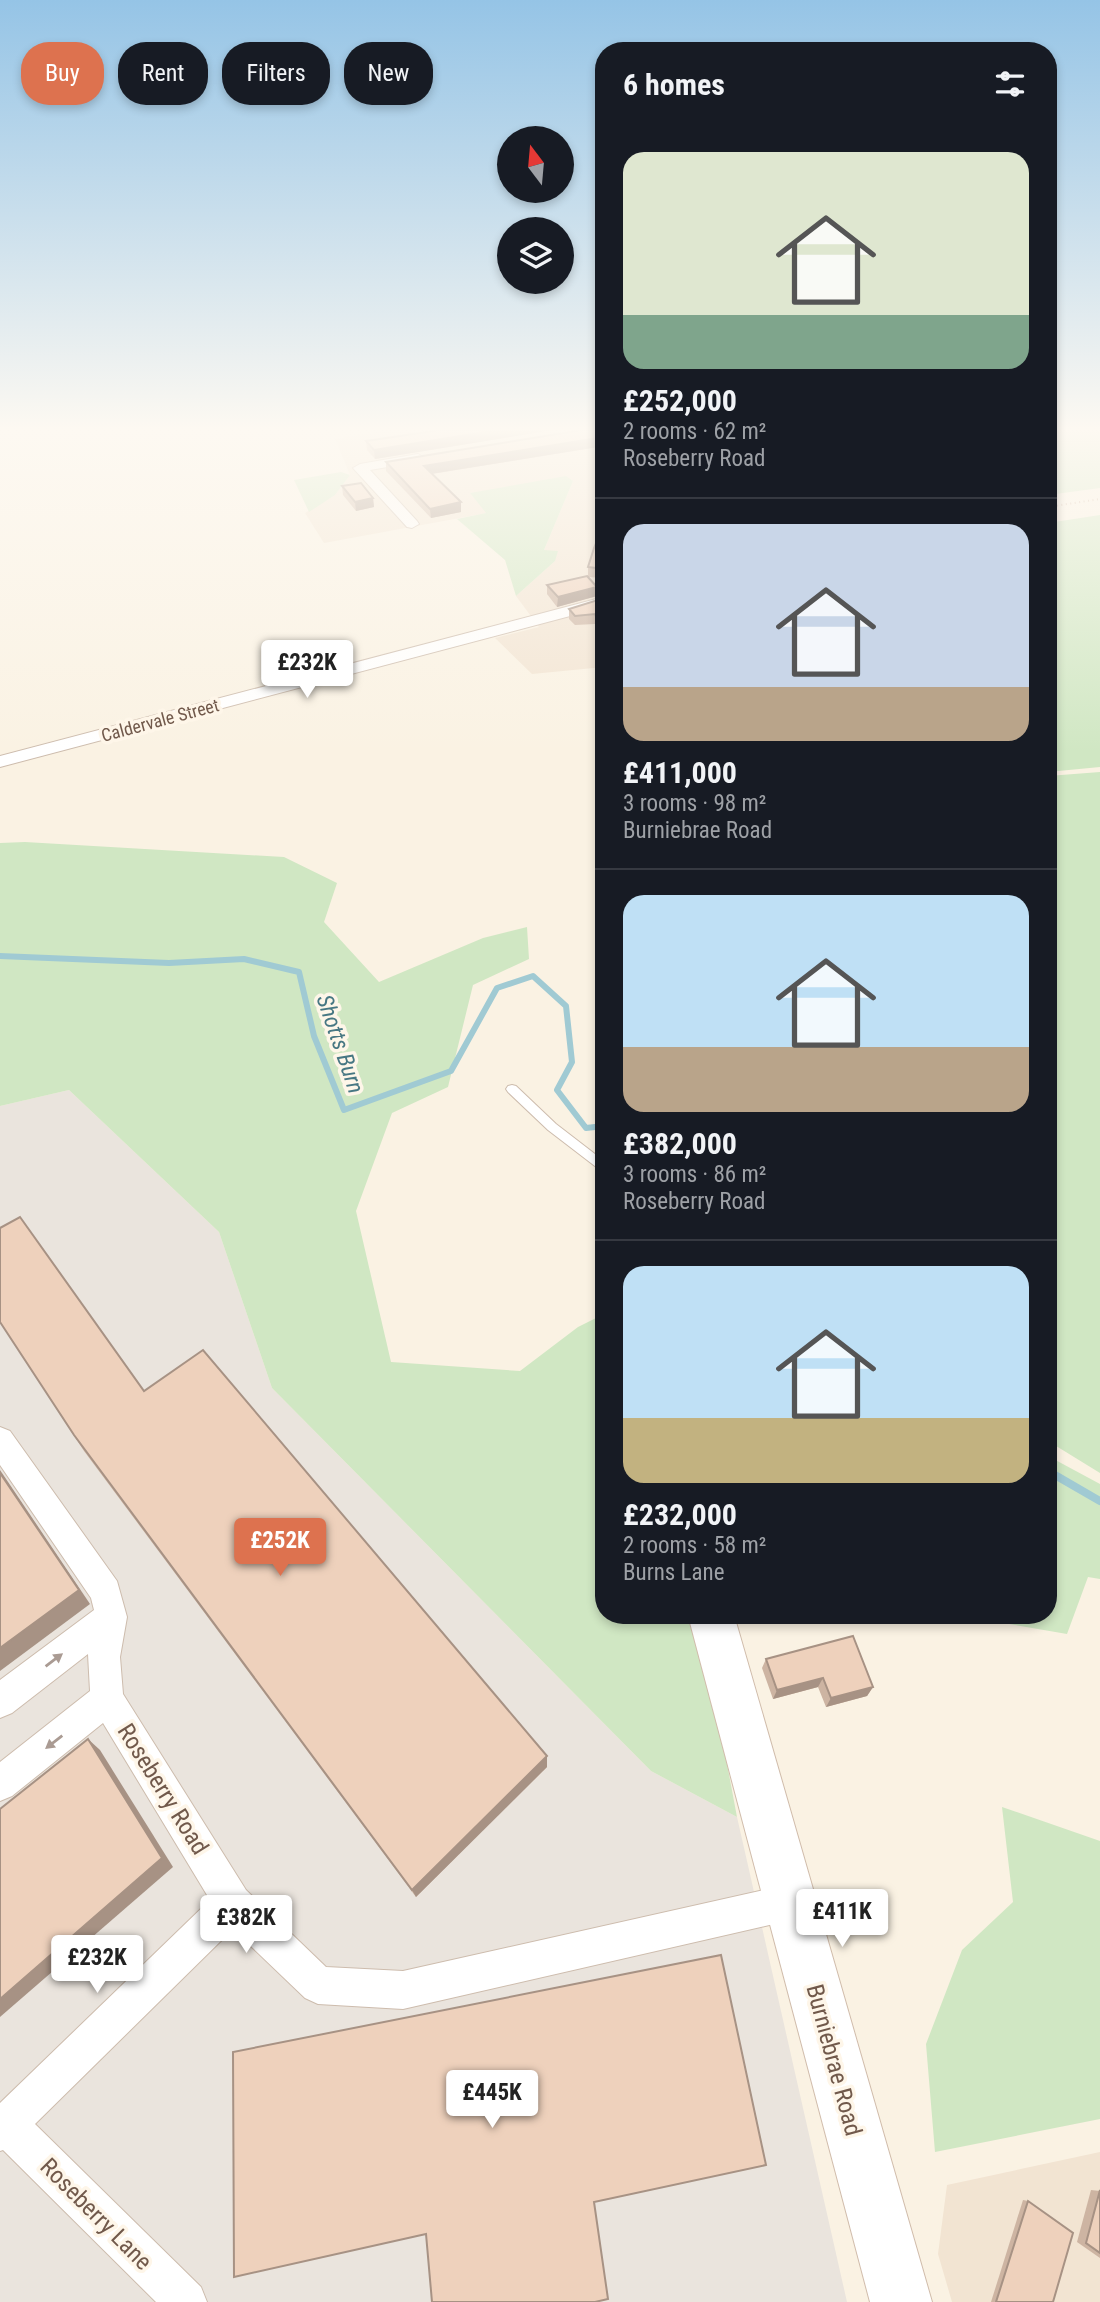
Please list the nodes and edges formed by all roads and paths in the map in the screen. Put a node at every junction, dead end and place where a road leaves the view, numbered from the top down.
1 (595, 604) edge
2 (0, 762) edge
3 (512, 1089) dead end
4 (595, 1161) edge
5 (0, 1440) edge
6 (111, 1617) junction
7 (714, 1624) edge
8 (107, 1699) junction
9 (0, 1701) edge
10 (0, 1784) edge
11 (791, 1902) junction
12 (233, 1903) junction
13 (4, 2128) edge
14 (186, 2302) edge
15 (901, 2302) edge

1 - 2 street, Caldervale Street
3 - 4 lane
5 - 6 street, Roseberry Road
6 - 8 street, Roseberry Road
9 -> 6 street
7 - 11 street, Burniebrae Road
8 -> 10 street
8 - 12 street, Roseberry Road
11 - 12 street, Roseberry Road
11 - 15 street, Burniebrae Road
12 - 13 street
13 - 14 street, Roseberry Lane

